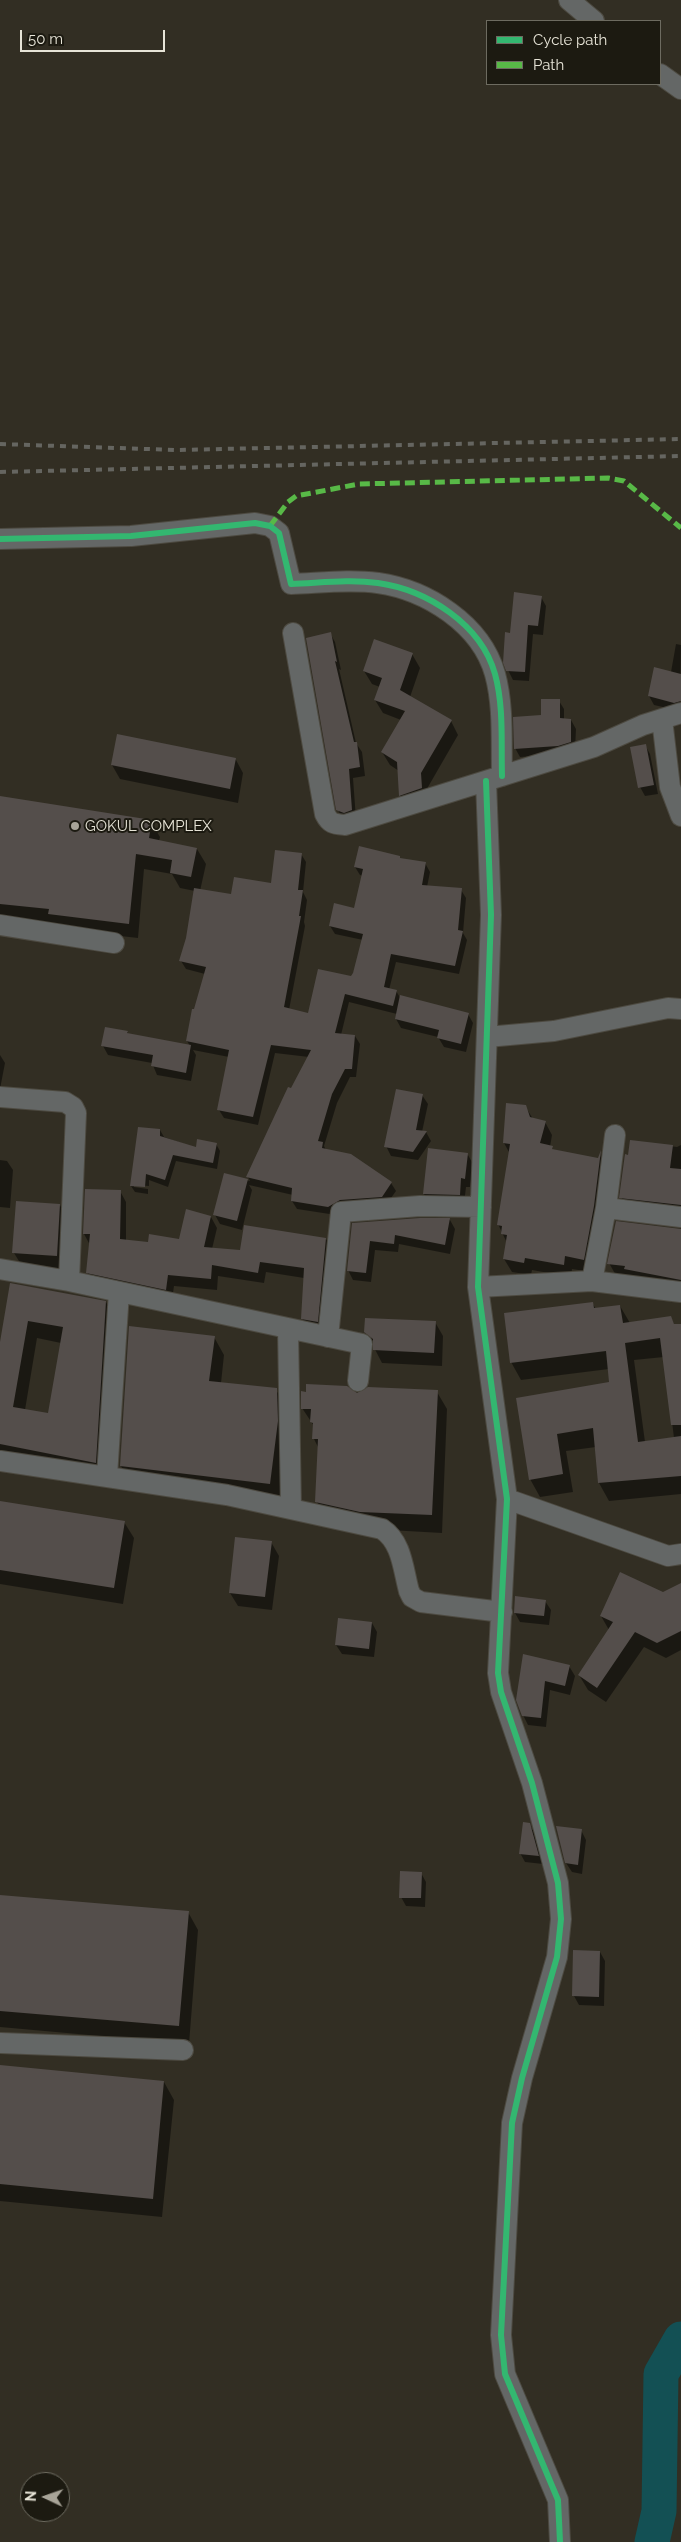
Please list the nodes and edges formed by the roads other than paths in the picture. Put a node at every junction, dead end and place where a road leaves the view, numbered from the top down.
1 (570, 0) edge
2 (593, 20) edge
3 (661, 75) edge
4 (681, 89) edge
5 (0, 539) edge
6 (293, 633) dead end
7 (681, 713) edge
8 (662, 719) junction
9 (494, 778) junction
10 (681, 816) edge
11 (0, 925) edge
12 (114, 943) dead end
13 (681, 1009) edge
14 (487, 1037) junction
15 (0, 1097) edge
16 (616, 1135) dead end
17 (481, 1207) junction
18 (606, 1208) junction
19 (681, 1218) edge
20 (0, 1270) edge
21 (69, 1281) junction
22 (592, 1281) junction
23 (478, 1287) junction
24 (119, 1292) junction
25 (681, 1292) edge
26 (288, 1328) junction
27 (328, 1337) junction
28 (358, 1381) dead end
29 (0, 1461) edge
30 (107, 1476) junction
31 (507, 1499) junction
32 (291, 1509) junction
33 (681, 1554) edge
34 (502, 1612) junction
35 (0, 2042) edge
36 (183, 2050) dead end
37 (560, 2542) edge

1 - 2 street
3 - 4 street
5 - 9 street
6 - 9 street
7 - 8 street
8 - 9 street
8 - 10 street
9 - 14 street
11 - 12 street
13 - 14 street
14 - 17 street
15 - 21 street
16 - 18 street
17 - 23 street
17 - 27 street
18 - 19 street
18 - 22 street
20 - 21 street
21 - 24 street
22 - 23 street
22 - 25 street
23 - 31 street
24 - 26 street
24 - 30 street
26 - 27 street
26 - 32 street
27 - 28 street
29 - 30 street
30 - 32 street
31 - 33 street
31 - 34 street
32 - 34 street
34 - 37 street
35 - 36 street

